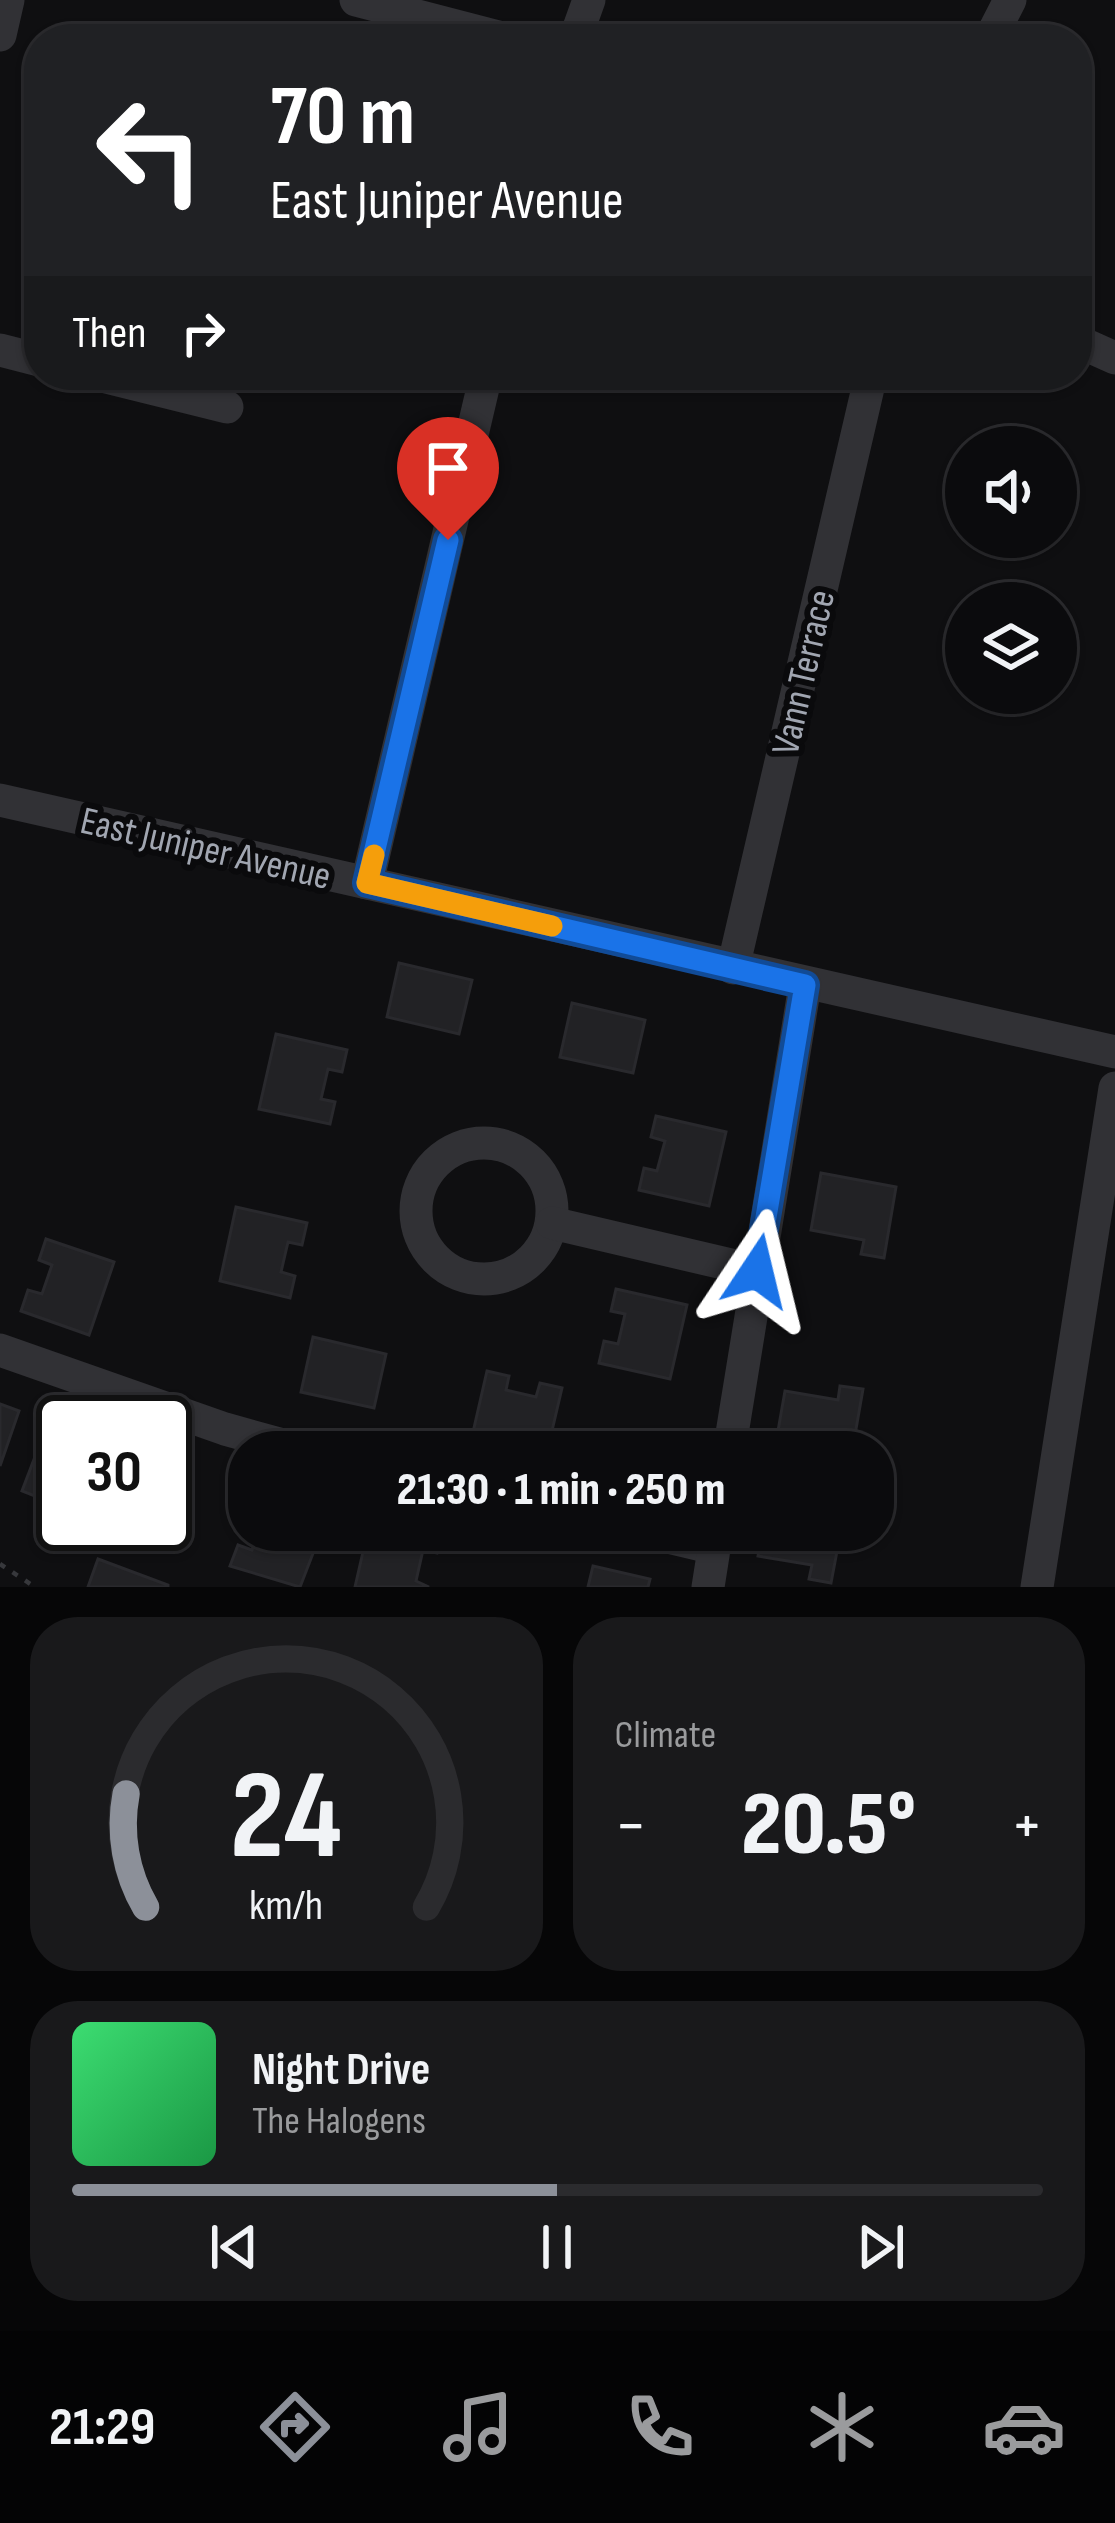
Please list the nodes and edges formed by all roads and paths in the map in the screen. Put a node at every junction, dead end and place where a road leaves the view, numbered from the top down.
1 (8, 0) edge
2 (356, 0) edge
3 (448, 24) edge
4 (0, 34) edge
5 (158, 390) edge
6 (482, 390) edge
7 (868, 390) edge
8 (227, 407) dead end
9 (0, 800) edge
10 (367, 883) junction
11 (733, 968) junction
12 (805, 985) junction
13 (1115, 1052) edge
14 (1115, 1088) edge
15 (552, 1223) junction
16 (757, 1271) junction
17 (0, 1350) edge
18 (229, 1431) edge
19 (732, 1431) edge
20 (713, 1551) edge
21 (0, 1564) edge
22 (35, 1587) edge
23 (708, 1587) edge
24 (1037, 1587) edge

1 - 4 street
2 - 3 street
5 - 8 street
6 - 10 street
7 - 11 street, Vann Terrace
9 - 10 street, East Juniper Avenue
10 - 11 street, East Juniper Avenue
11 - 12 street, East Juniper Avenue
12 - 13 street, East Juniper Avenue
12 - 16 street
14 - 24 street
15 - 15 street
15 - 16 street
16 - 19 street
17 - 18 street
20 - 23 street
21 - 22 path

